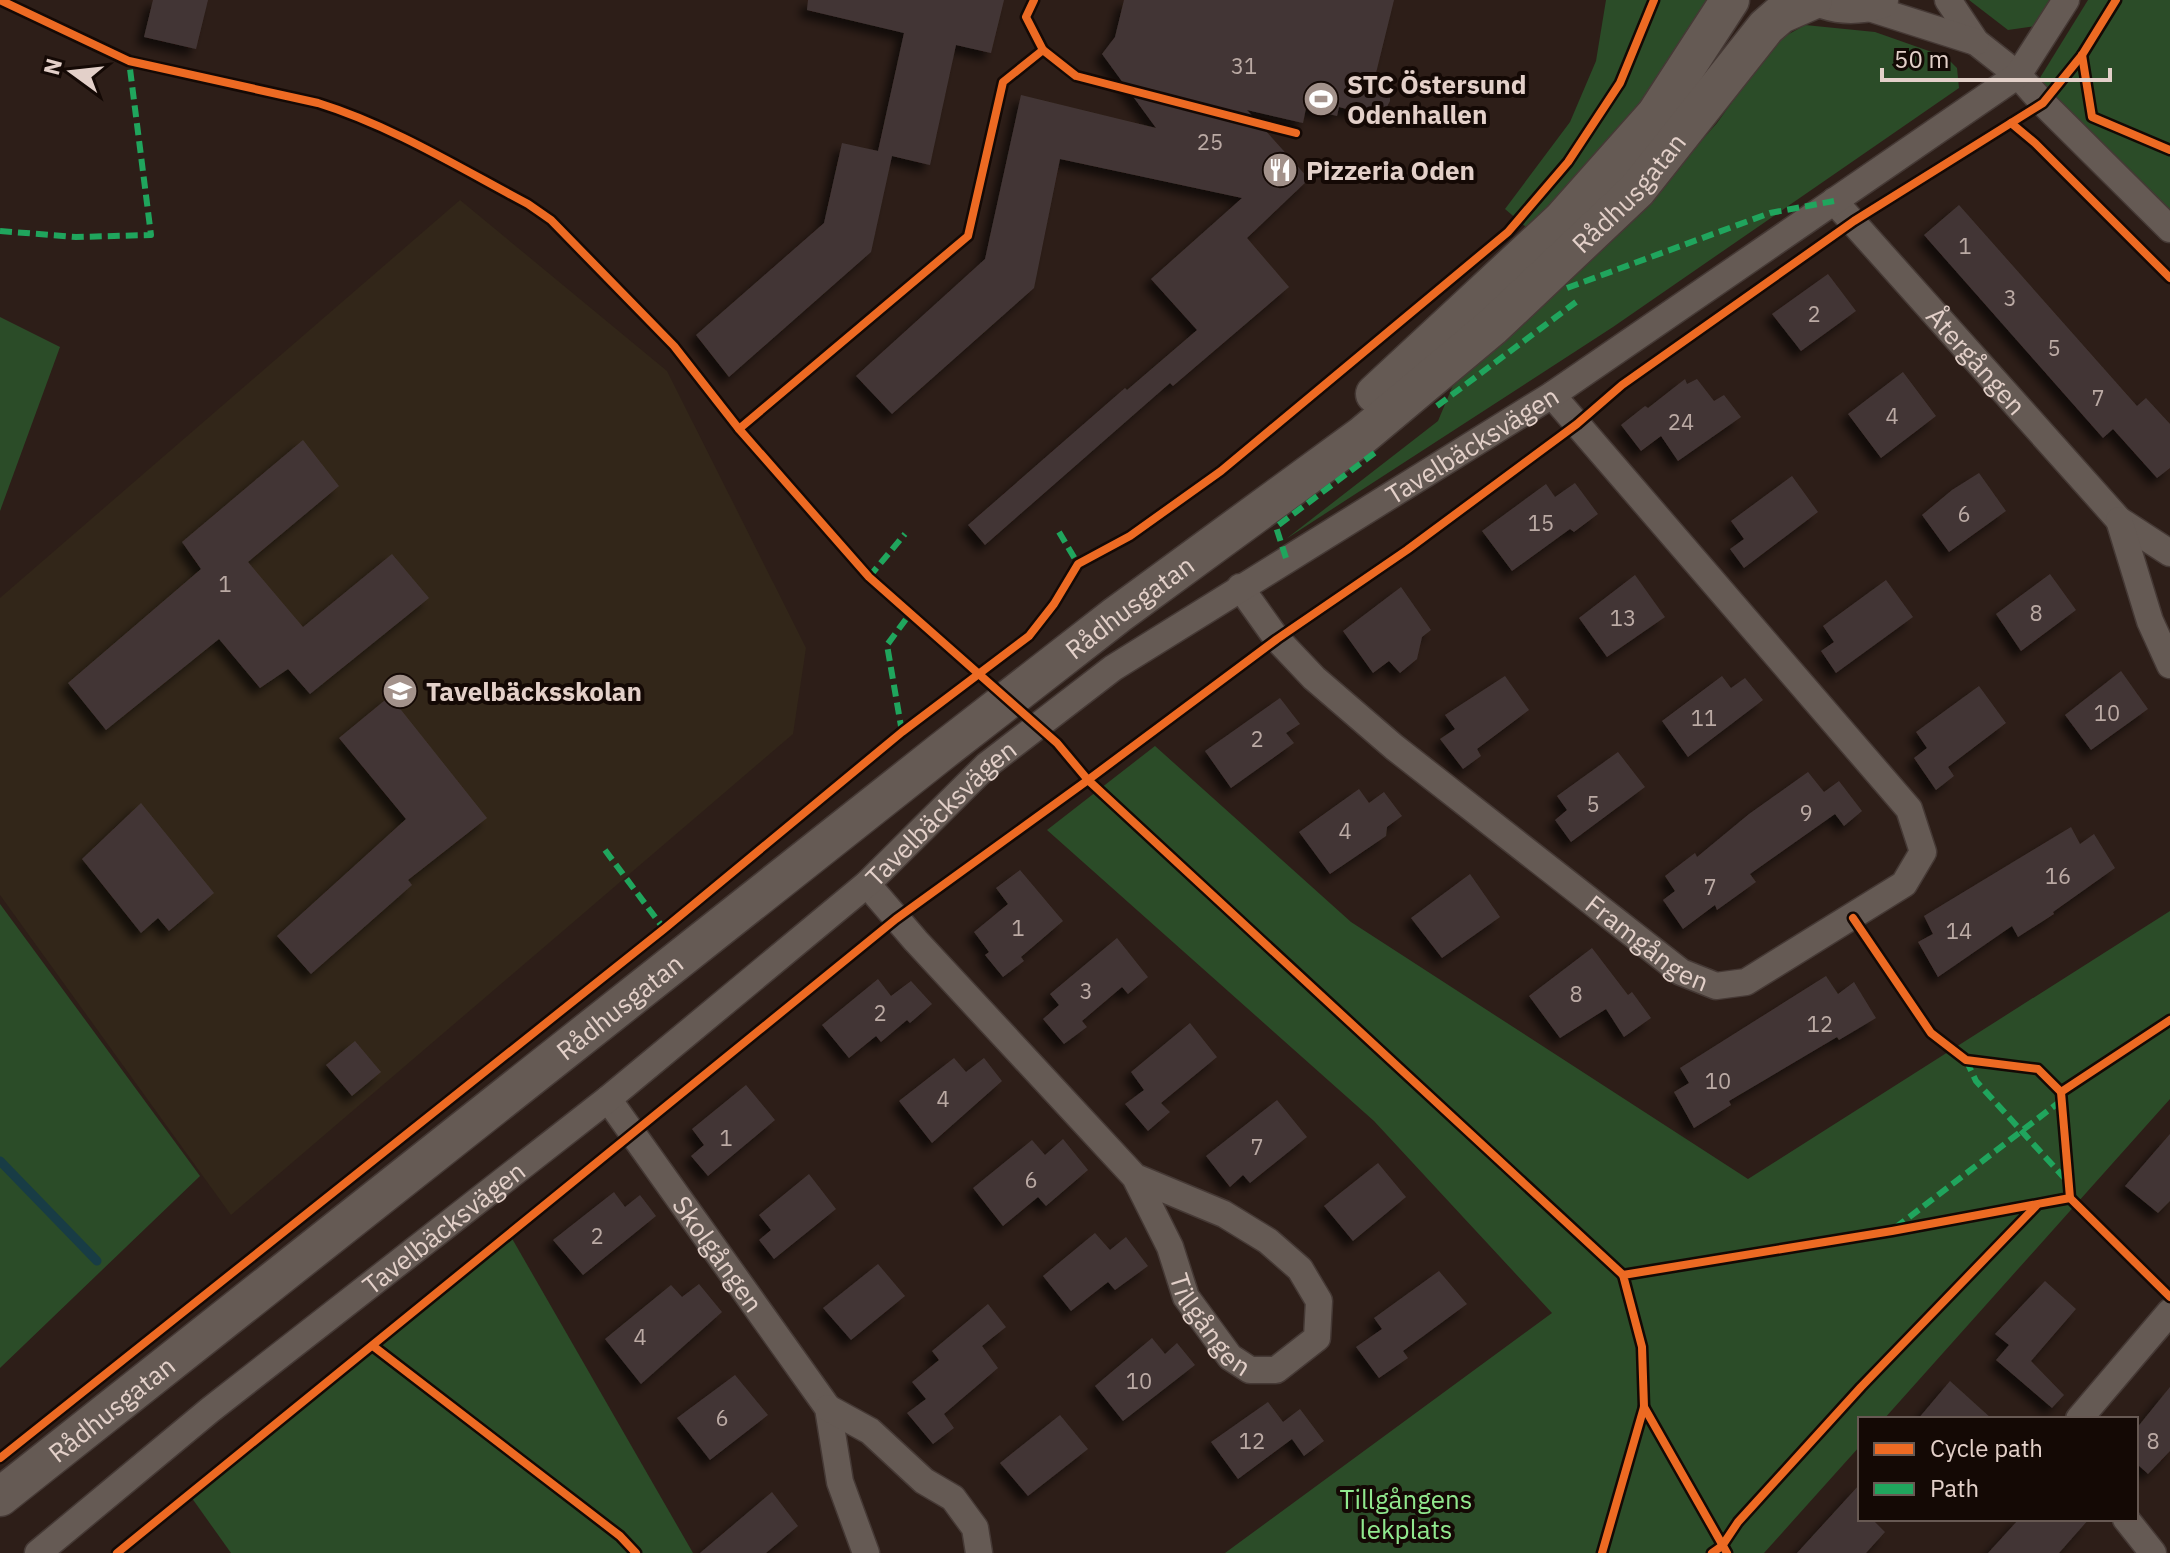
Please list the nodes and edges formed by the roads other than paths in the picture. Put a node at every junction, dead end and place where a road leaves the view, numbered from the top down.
1 (1730, 0) edge
2 (1813, 0) edge
3 (1948, 0) edge
4 (2066, 0) edge
5 (1855, 2) edge
6 (1976, 42) junction
7 (2018, 75) junction
8 (1834, 201) junction
9 (2170, 229) edge
10 (1552, 395) junction
11 (2119, 520) junction
12 (1242, 522) junction
13 (2170, 553) edge
14 (1240, 587) junction
15 (2170, 665) edge
16 (867, 884) junction
17 (608, 1099) junction
18 (1135, 1177) junction
19 (2170, 1312) edge
20 (828, 1408) junction
21 (2081, 1417) edge
22 (0, 1497) edge
23 (2128, 1521) edge
24 (38, 1553) edge
25 (866, 1553) edge
26 (979, 1553) edge
27 (2153, 1553) edge

1 - 12 main road, Rådhusgatan
2 - 12 main road, Rådhusgatan
3 - 6 street
4 - 7 street
5 - 6 street
6 - 7 street
7 - 8 street, Tavelbäcksvägen
7 - 9 street
8 - 10 street, Tavelbäcksvägen
8 - 11 street, Återgången
10 - 14 street, Tavelbäcksvägen
10 - 14 street, Framgången
11 - 13 street, Återgången
11 - 15 street, Återgången
12 - 22 main road, Rådhusgatan
14 - 16 street, Tavelbäcksvägen
16 - 17 street, Tavelbäcksvägen
16 - 18 street, Tillgången
17 - 20 street, Skolgången
17 - 24 street, Tavelbäcksvägen
18 - 18 street, Tillgången
19 - 21 street
20 - 25 street, Skolgången
20 - 26 street, Skolgången
23 - 27 street

